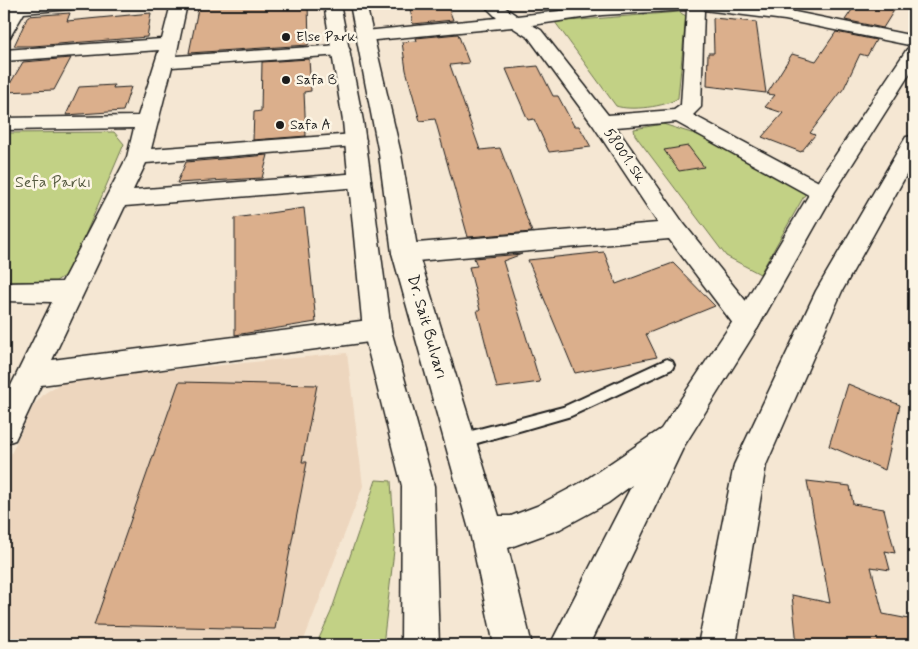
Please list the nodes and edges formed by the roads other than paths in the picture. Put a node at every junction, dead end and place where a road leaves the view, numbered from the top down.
1 (72, 4) edge
2 (179, 4) edge
3 (332, 4) edge
4 (358, 4) edge
5 (492, 4) edge
6 (696, 4) edge
7 (20, 6) edge
8 (651, 6) edge
9 (601, 7) edge
10 (783, 9) edge
11 (513, 22) junction
12 (4, 33) edge
13 (365, 36) junction
14 (914, 40) edge
15 (341, 50) junction
16 (167, 53) junction
17 (914, 53) edge
18 (4, 55) edge
19 (679, 116) junction
20 (146, 122) junction
21 (602, 122) junction
22 (4, 124) edge
23 (355, 140) junction
24 (914, 142) edge
25 (138, 157) junction
26 (360, 180) junction
27 (822, 193) junction
28 (117, 199) junction
29 (675, 230) junction
30 (405, 254) junction
31 (4, 292) edge
32 (70, 292) junction
33 (747, 322) junction
34 (377, 330) junction
35 (668, 365) dead end
36 (32, 374) junction
37 (4, 431) edge
38 (673, 437) junction
39 (460, 441) junction
40 (487, 533) junction
41 (420, 645) edge
42 (513, 645) edge
43 (569, 645) edge
44 (717, 645) edge

1 - 7 street
2 - 16 street
3 - 15 street
4 - 13 street, Dr. Sait Bulvarı
5 - 11 street, 58001. Sk.
6 - 8 street
6 - 10 street
6 - 19 street
7 - 12 street
8 - 9 street
9 - 11 street
10 - 14 street
11 - 13 street
11 - 21 street, 58001. Sk.
13 - 30 street, Dr. Sait Bulvarı
15 - 16 street
15 - 23 street
16 - 18 street
16 - 20 street
17 - 27 street
19 - 21 street
19 - 27 street
20 - 22 street
20 - 25 street
21 - 29 street, 58001. Sk.
23 - 25 street
23 - 26 street
24 - 44 street
25 - 28 street
26 - 28 street
26 - 34 street
27 - 33 street
28 - 32 street
29 - 30 street
29 - 33 street, 58001. Sk.
30 - 39 street, Dr. Sait Bulvarı
31 - 32 street
32 - 36 street
33 - 38 street
34 - 36 street
34 - 41 street
35 - 39 lane
36 - 37 street
38 - 40 street
38 - 43 street
39 - 40 street, Dr. Sait Bulvarı
40 - 42 street, Dr. Sait Bulvarı

